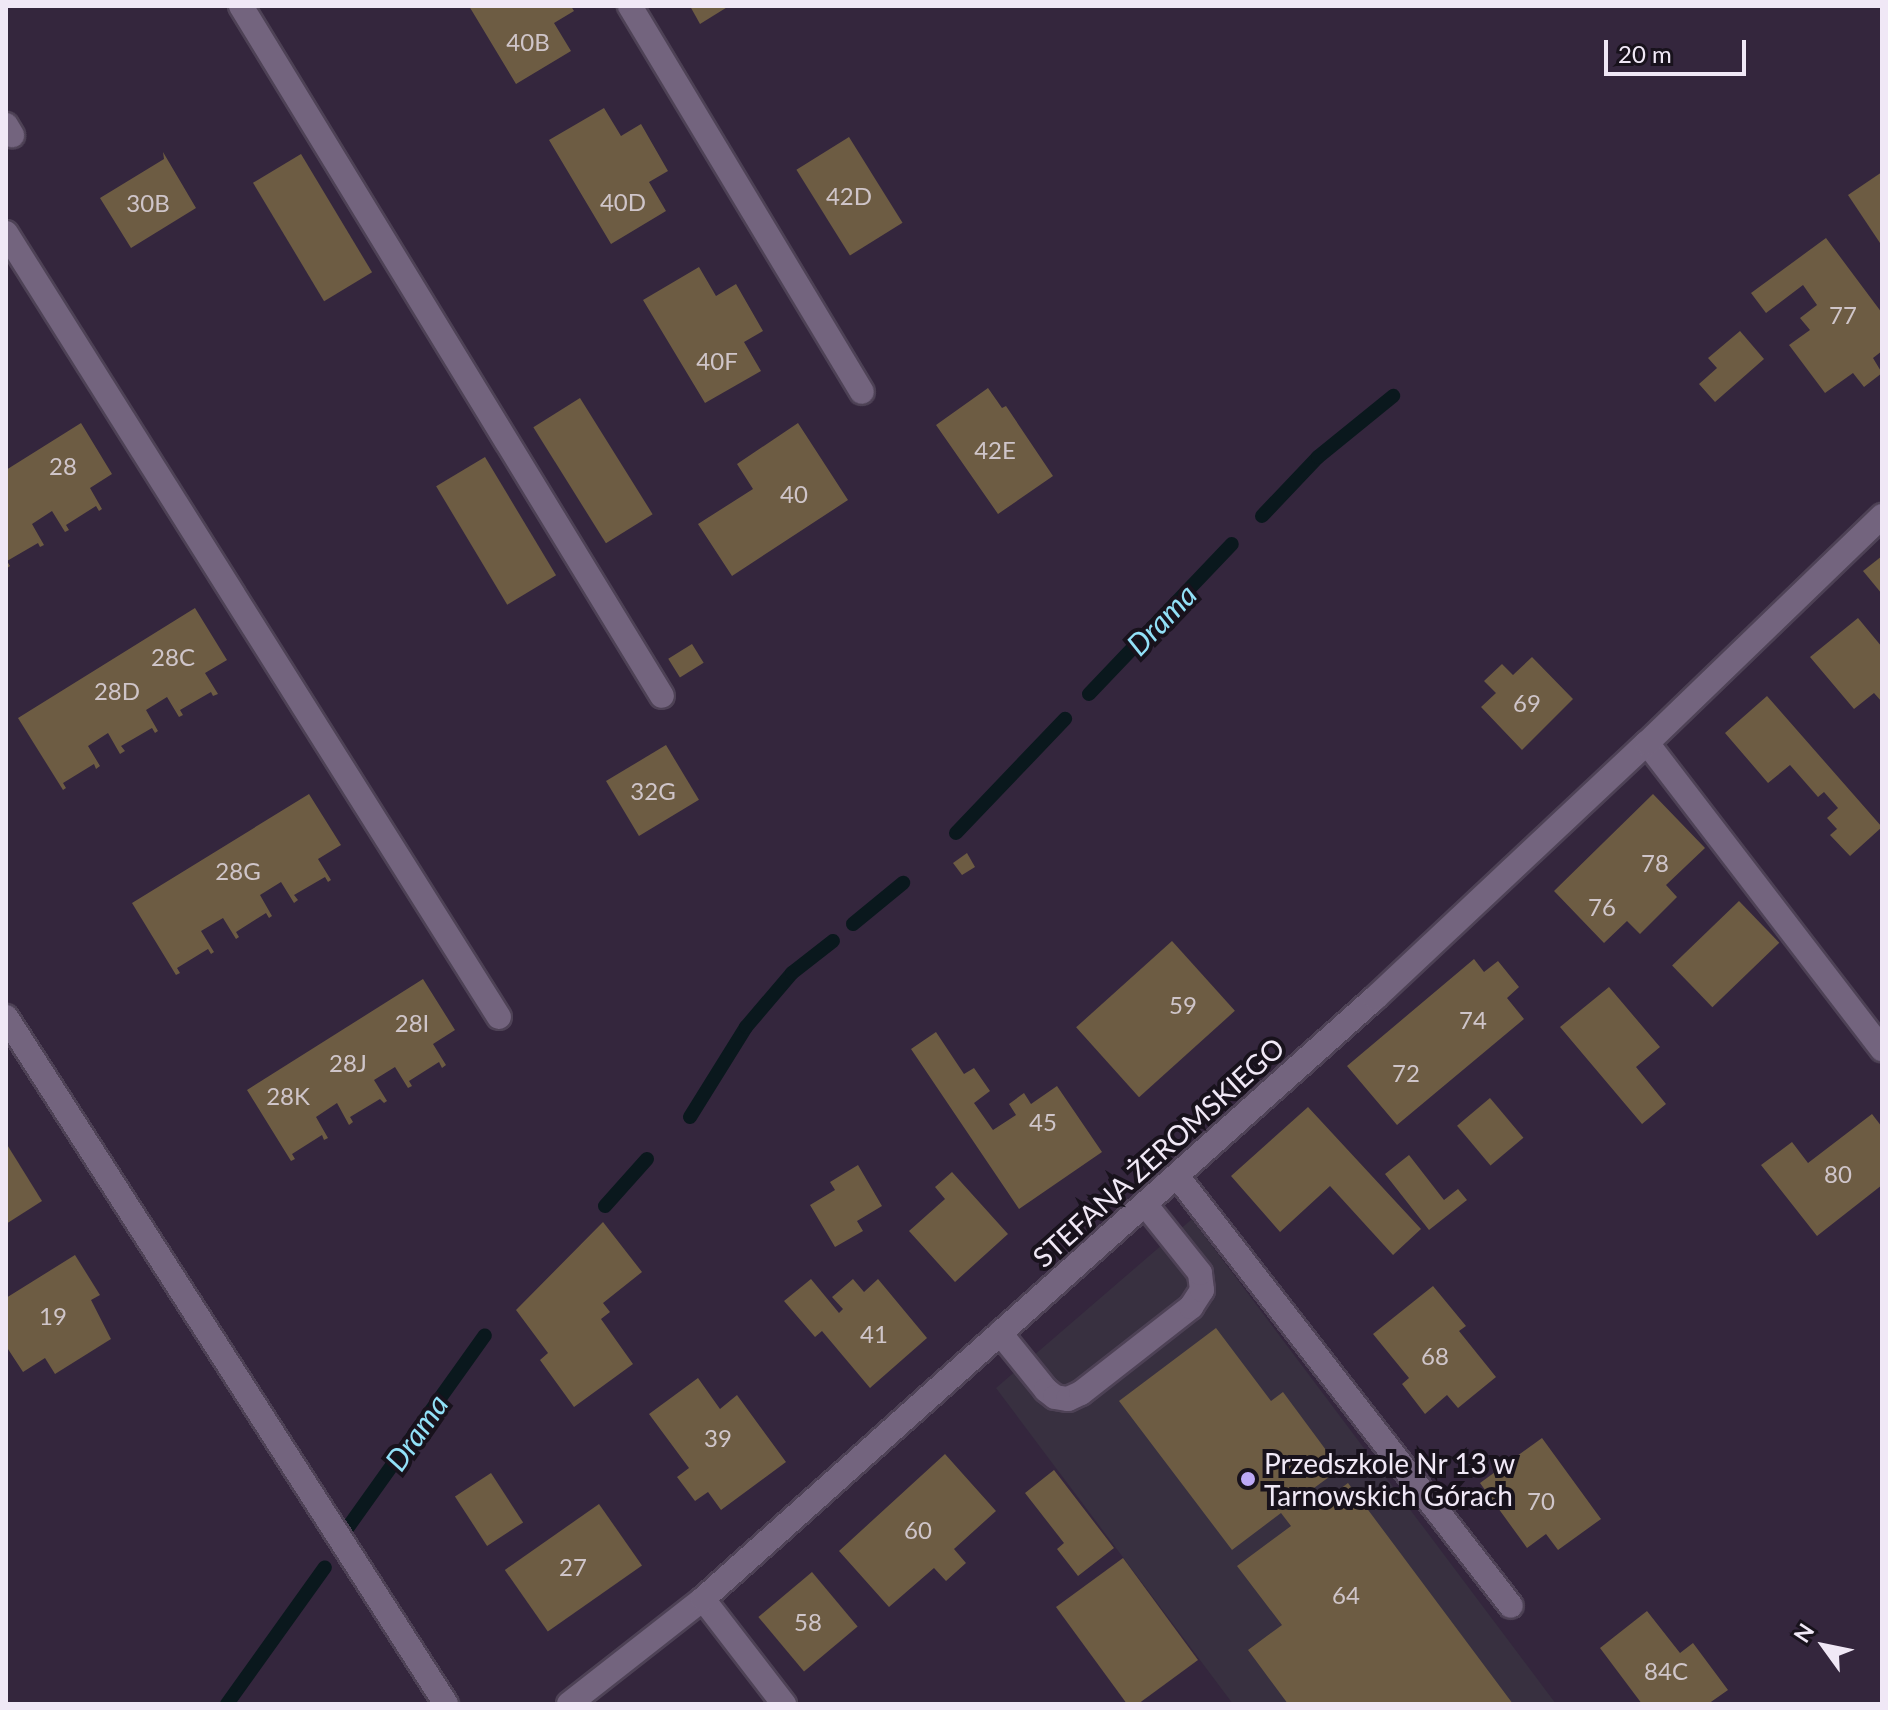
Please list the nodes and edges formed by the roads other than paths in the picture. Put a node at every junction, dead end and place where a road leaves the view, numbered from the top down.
1 (241, 6) edge
2 (630, 6) edge
3 (6, 233) edge
4 (862, 392) dead end
5 (1882, 516) edge
6 (662, 696) dead end
7 (1647, 743) junction
8 (6, 1017) edge
9 (499, 1017) dead end
10 (1882, 1049) edge
11 (1177, 1176) junction
12 (1145, 1204) junction
13 (1000, 1333) junction
14 (703, 1599) junction
15 (1511, 1606) dead end
16 (446, 1704) edge
17 (569, 1704) edge
18 (784, 1704) edge

1 - 6 street
2 - 4 street
3 - 9 street
5 - 7 street, STEFANA ŻEROMSKIEGO
7 - 10 street
7 - 11 street, STEFANA ŻEROMSKIEGO
8 - 16 street
11 - 12 street, STEFANA ŻEROMSKIEGO
11 - 15 street
12 - 13 street, STEFANA ŻEROMSKIEGO
12 - 13 street
13 - 14 street, STEFANA ŻEROMSKIEGO
14 - 17 street, STEFANA ŻEROMSKIEGO
14 - 18 street

